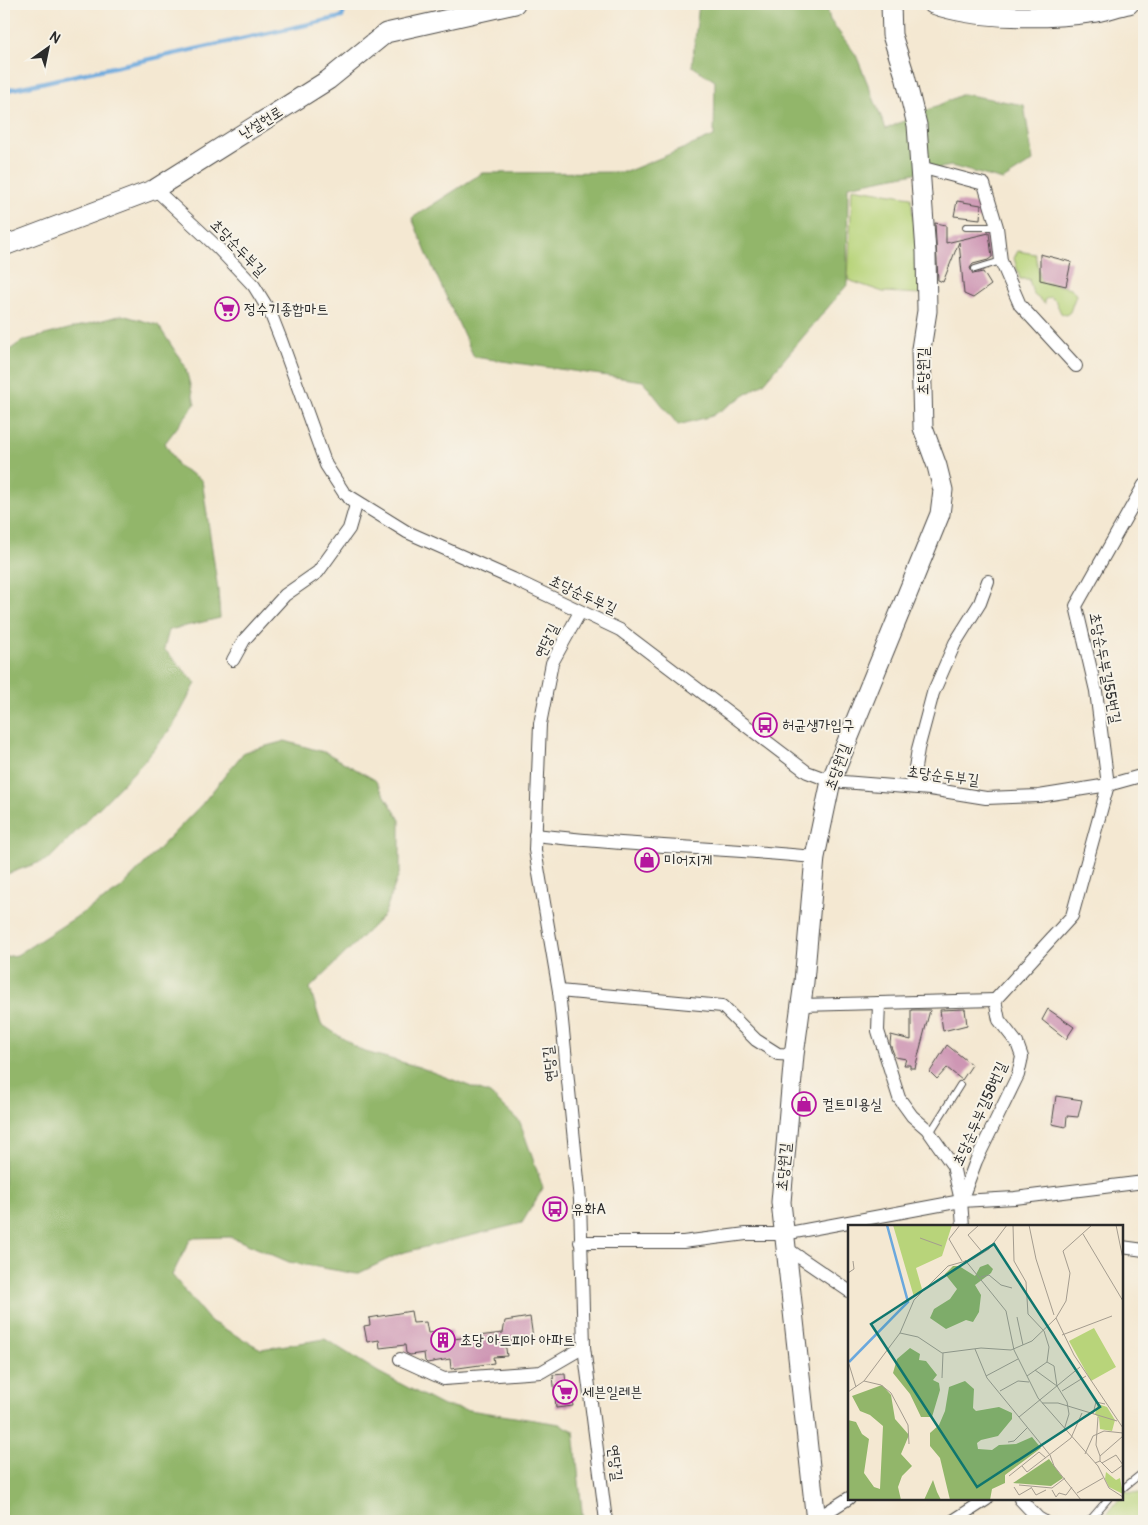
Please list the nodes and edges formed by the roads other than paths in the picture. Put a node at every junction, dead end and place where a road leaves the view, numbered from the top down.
1 (515, 4) edge
2 (892, 4) edge
3 (933, 4) edge
4 (1129, 4) edge
5 (920, 167) junction
6 (155, 190) junction
7 (966, 227) dead end
8 (997, 227) junction
9 (4, 246) edge
10 (1001, 260) junction
11 (975, 269) dead end
12 (1076, 366) dead end
13 (1144, 485) edge
14 (344, 493) junction
15 (988, 581) dead end
16 (580, 612) junction
17 (233, 660) dead end
18 (1144, 775) edge
19 (831, 781) junction
20 (1108, 785) junction
21 (912, 788) junction
22 (535, 835) junction
23 (815, 858) junction
24 (559, 991) junction
25 (995, 1000) junction
26 (879, 1003) junction
27 (801, 1005) junction
28 (794, 1055) junction
29 (960, 1085) dead end
30 (930, 1133) junction
31 (1144, 1182) edge
32 (961, 1201) junction
33 (855, 1225) edge
34 (963, 1225) edge
35 (848, 1227) edge
36 (785, 1241) junction
37 (580, 1242) junction
38 (1123, 1247) edge
39 (1144, 1250) edge
40 (848, 1290) edge
41 (584, 1347) junction
42 (400, 1359) dead end
43 (1144, 1475) edge
44 (1123, 1488) edge
45 (848, 1499) edge
46 (985, 1500) edge
47 (1021, 1500) edge
48 (1107, 1500) edge
49 (816, 1520) edge
50 (606, 1521) edge
51 (953, 1521) edge
52 (1043, 1521) edge
53 (1089, 1521) edge

1 - 6 street, 난설헌로
2 - 5 street, 초당원길
3 - 4 street
5 - 8 street
5 - 19 street, 초당원길
6 - 9 street, 난설헌로
6 - 14 street, 초당순두부길
7 - 8 lane
8 - 10 street
10 - 11 lane
10 - 12 street
13 - 20 street, 초당순두부길55번길
14 - 16 street, 초당순두부길
14 - 17 street
15 - 21 street
16 - 19 street, 초당순두부길
16 - 22 street, 연당길
18 - 20 street, 초당순두부길
19 - 21 street, 초당순두부길
19 - 23 street, 초당원길
20 - 21 street, 초당순두부길
20 - 25 street
22 - 23 street
22 - 24 street, 연당길
23 - 27 street, 초당원길
24 - 28 street
24 - 37 street, 연당길
25 - 26 street
25 - 32 street, 초당순두부길58번길
26 - 27 street
26 - 30 street
27 - 28 street, 초당원길
28 - 36 street, 초당원길
29 - 30 lane
30 - 32 street
31 - 32 street
32 - 33 street
32 - 34 street, 초당순두부길58번길
35 - 36 street
36 - 37 street
36 - 40 street
36 - 49 street, 초당원길
37 - 41 street, 연당길
38 - 39 street
41 - 42 street
41 - 50 street, 연당길
43 - 44 lane
45 - 49 street
46 - 51 street
47 - 52 street
48 - 53 lane

